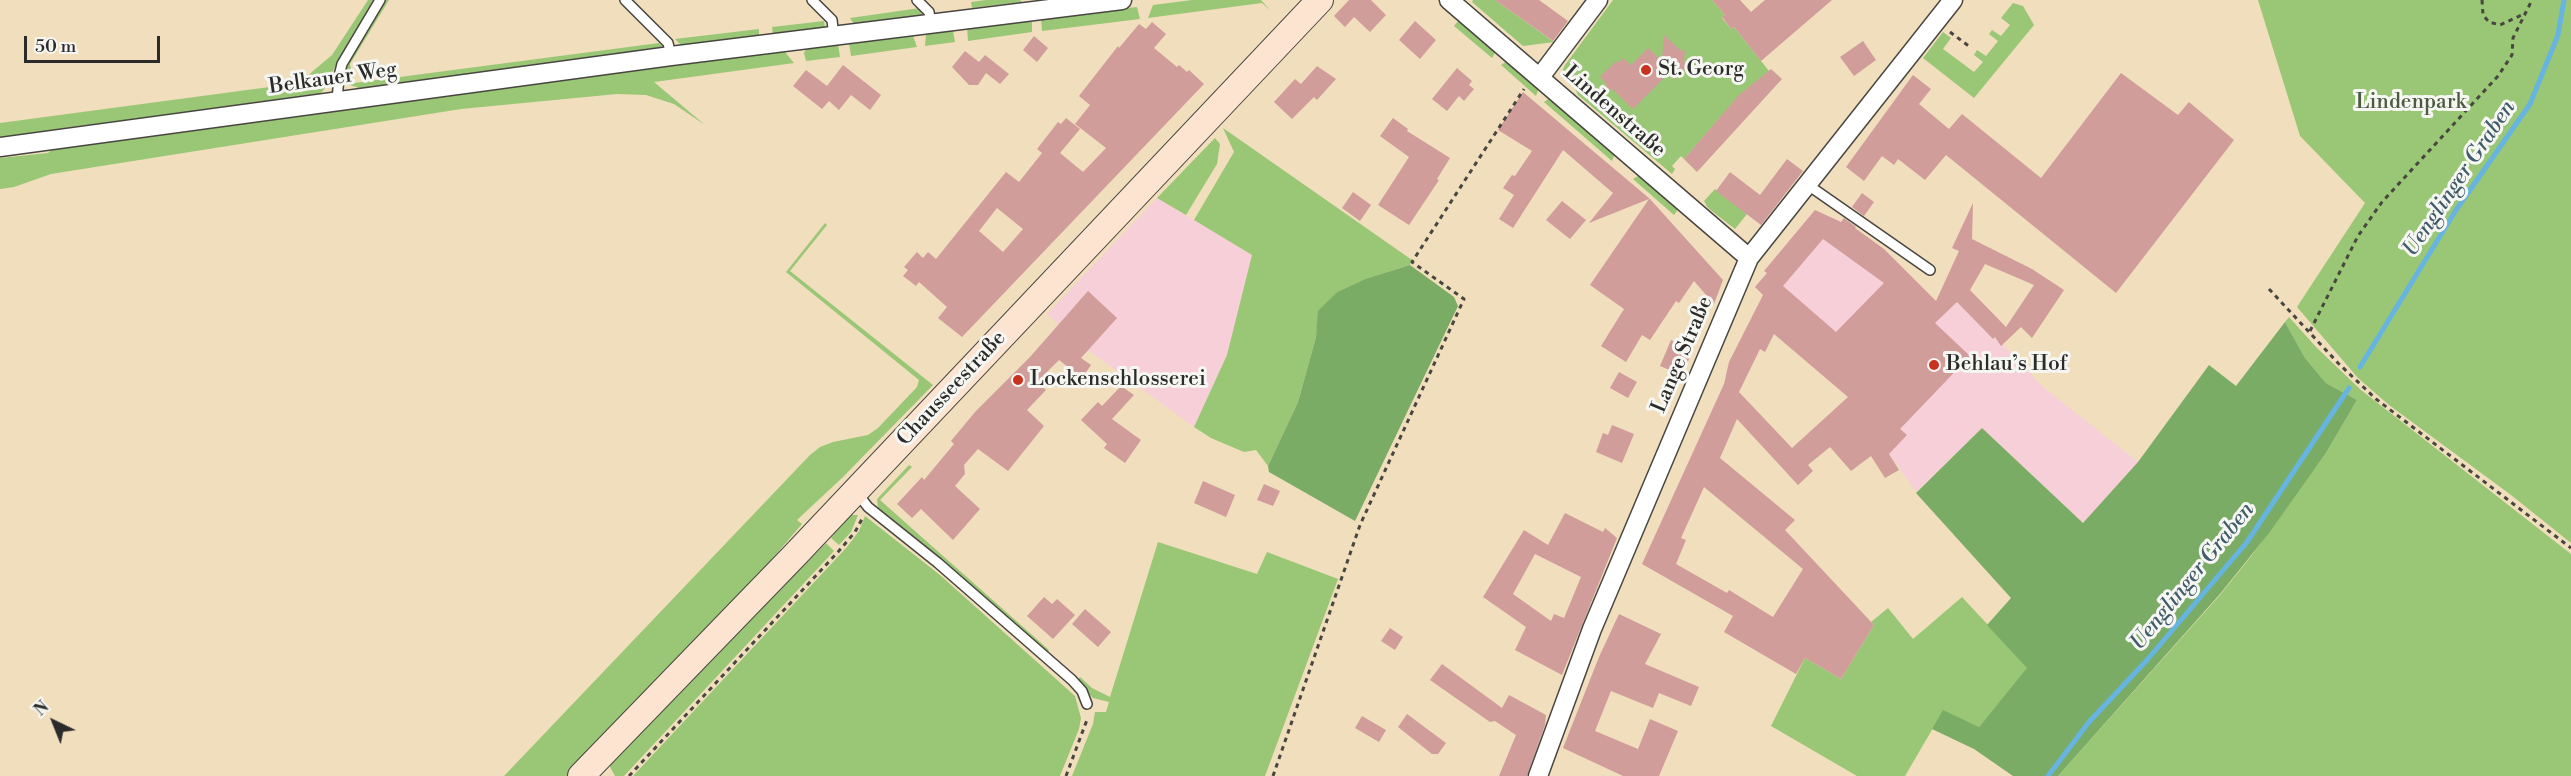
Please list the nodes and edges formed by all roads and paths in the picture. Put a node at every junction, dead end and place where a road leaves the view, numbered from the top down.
1 (380, 0) edge
2 (625, 0) edge
3 (812, 0) edge
4 (917, 0) edge
5 (1122, 0) edge
6 (1449, 0) edge
7 (1598, 0) edge
8 (1953, 0) edge
9 (2482, 0) edge
10 (2532, 0) edge
11 (1314, 2) edge
12 (2525, 13) junction
13 (1936, 22) junction
14 (931, 25) junction
15 (834, 37) junction
16 (1970, 47) dead end
17 (671, 56) junction
18 (1537, 75) junction
19 (337, 101) junction
20 (0, 147) edge
21 (1808, 184) junction
22 (1749, 258) junction
23 (1930, 270) dead end
24 (2269, 289) dead end
25 (2310, 331) junction
26 (861, 499) junction
27 (2571, 548) edge
28 (1087, 704) joint
29 (581, 776) edge
30 (629, 776) edge
31 (1066, 776) edge
32 (1273, 776) edge
33 (1538, 776) edge

1 - 19 lane
2 - 17 lane
3 - 15 lane
4 - 14 lane
5 - 14 street, Belkauer Weg
6 - 18 street, Lindenstraße
7 - 18 street
8 - 13 street, Lange Straße
9 - 12 path
10 - 12 path
11 - 26 main road, Chausseestraße
12 - 25 path
13 - 16 path
13 - 21 street, Lange Straße
14 - 15 street, Belkauer Weg
15 - 17 street, Belkauer Weg
17 - 19 street, Belkauer Weg
18 - 22 street, Lindenstraße
18 - 32 path
19 - 20 street, Belkauer Weg
21 - 22 street, Lange Straße
21 - 23 lane
22 - 33 street, Lange Straße
24 - 25 path
25 - 27 path
26 - 28 lane
26 - 29 main road, Chausseestraße
26 - 30 path
28 - 31 path

